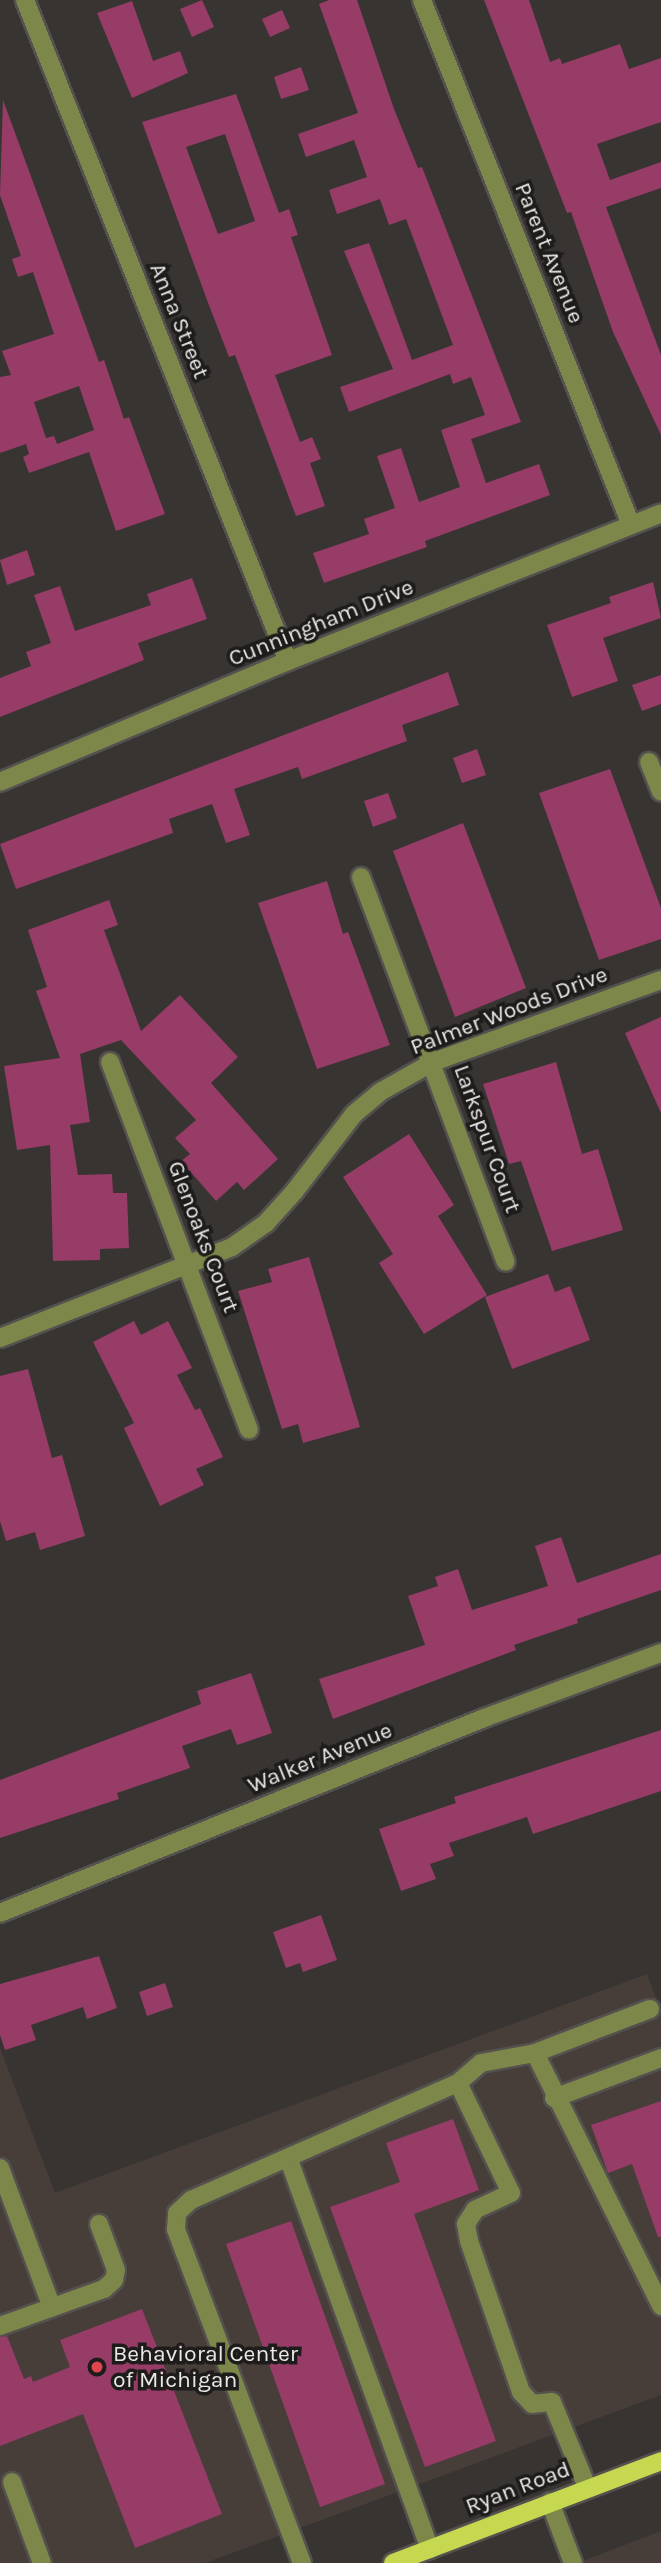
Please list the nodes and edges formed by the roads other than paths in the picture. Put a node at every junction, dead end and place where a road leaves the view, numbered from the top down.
1 (25, 0) edge
2 (422, 0) edge
3 (661, 513) edge
4 (631, 525) junction
5 (288, 661) junction
6 (649, 762) dead end
7 (0, 782) edge
8 (661, 792) edge
9 (361, 877) dead end
10 (661, 981) edge
11 (110, 1062) dead end
12 (433, 1062) junction
13 (506, 1262) dead end
14 (189, 1266) junction
15 (0, 1338) edge
16 (248, 1430) dead end
17 (661, 1653) edge
18 (0, 1913) edge
19 (650, 2009) dead end
20 (535, 2053) junction
21 (661, 2058) edge
22 (458, 2083) junction
23 (554, 2098) junction
24 (289, 2160) junction
25 (0, 2168) edge
26 (99, 2224) dead end
27 (661, 2306) edge
28 (52, 2308) junction
29 (0, 2326) edge
30 (661, 2460) edge
31 (12, 2482) dead end
32 (587, 2487) junction
33 (550, 2502) junction
34 (429, 2549) junction
35 (43, 2563) edge
36 (302, 2563) edge
37 (393, 2563) edge
38 (573, 2563) edge

1 - 5 street, Anna Street
2 - 4 street, Parent Avenue
3 - 4 street, Cunningham Drive
4 - 5 street, Cunningham Drive
5 - 7 street, Cunningham Drive
6 - 8 street
9 - 12 street, Larkspur Court
10 - 12 street, Palmer Woods Drive
11 - 14 street, Glenoaks Court
12 - 13 street, Larkspur Court
12 - 14 street, Palmer Woods Drive
14 - 15 street, Palmer Woods Drive
14 - 16 street, Glenoaks Court
17 - 18 street, Walker Avenue
19 - 20 street
20 - 22 street
20 - 23 street
21 - 23 street
22 - 24 street
22 - 32 street
23 - 27 street
24 - 34 street
24 - 36 street
25 - 28 street
26 - 28 street
28 - 29 street
30 - 32 main road, Ryan Road
31 - 35 street
32 - 33 main road, Ryan Road
33 - 34 main road, Ryan Road
33 - 38 street
34 - 37 main road, Ryan Road

